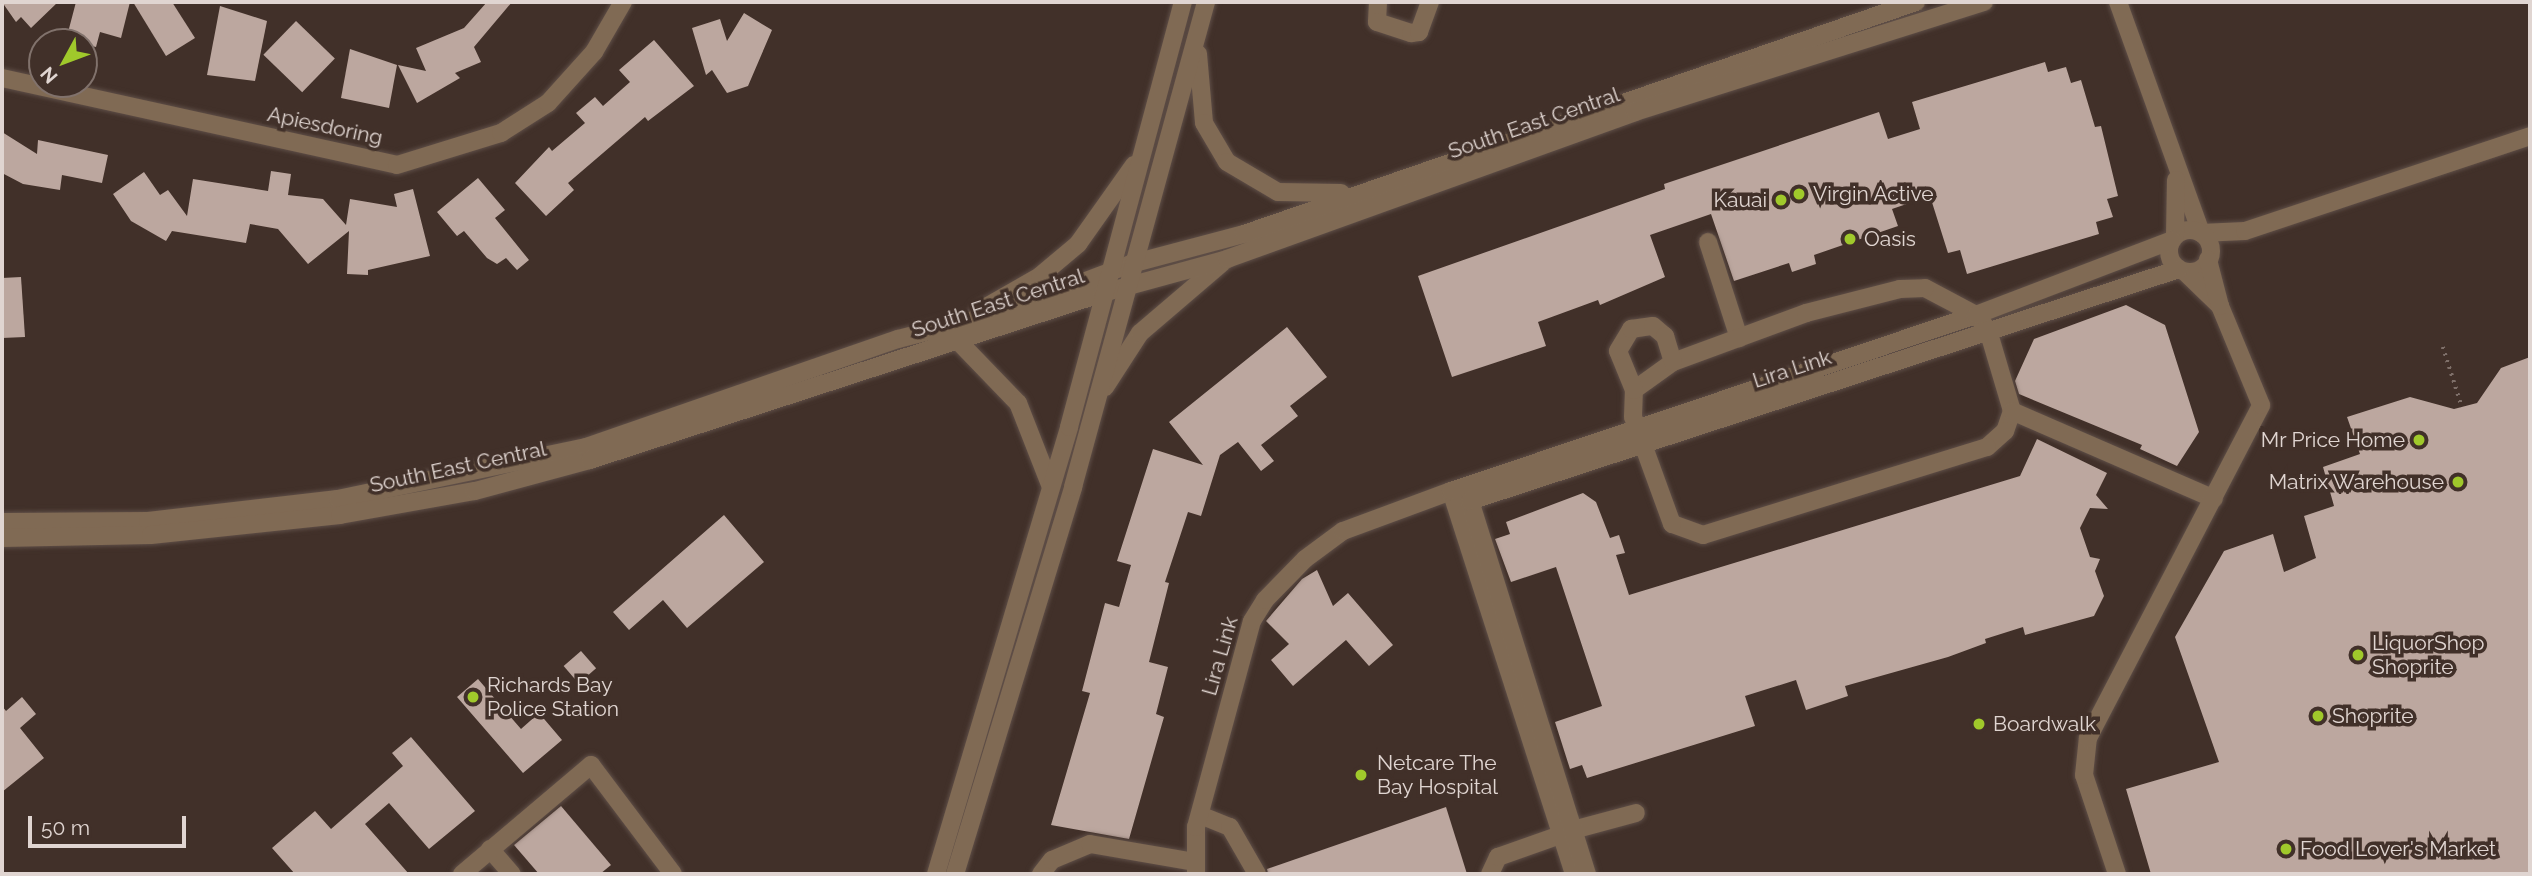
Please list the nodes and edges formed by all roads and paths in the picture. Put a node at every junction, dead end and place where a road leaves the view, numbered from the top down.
1 (623, 2) edge
2 (1183, 2) edge
3 (1206, 2) edge
4 (1378, 2) edge
5 (1430, 2) edge
6 (1916, 2) edge
7 (1984, 2) edge
8 (2118, 2) edge
9 (1197, 33) junction
10 (2, 78) edge
11 (2530, 136) edge
12 (1140, 157) junction
13 (2176, 173) junction
14 (1372, 188) junction
15 (2245, 231) junction
16 (2201, 233) junction
17 (2174, 238) junction
18 (1708, 242) dead end
19 (2209, 258) junction
20 (1227, 259) junction
21 (1131, 264) junction
22 (2182, 270) junction
23 (1109, 273) junction
24 (1124, 288) junction
25 (1103, 293) junction
26 (2220, 306) junction
27 (1976, 315) junction
28 (953, 321) junction
29 (1989, 330) junction
30 (1739, 338) junction
31 (959, 342) junction
32 (2443, 347) dead end
33 (1674, 362) junction
34 (1634, 390) junction
35 (1098, 399) junction
36 (2462, 407) dead end
37 (2012, 411) junction
38 (1641, 434) junction
39 (1051, 487) junction
40 (1460, 496) junction
41 (2214, 499) junction
42 (2, 522) edge
43 (2, 538) edge
44 (1636, 813) dead end
45 (1200, 815) junction
46 (1567, 832) junction
47 (490, 849) junction
48 (1196, 868) edge
49 (462, 874) edge
50 (512, 874) edge
51 (673, 874) edge
52 (936, 874) edge
53 (954, 874) edge
54 (1041, 874) edge
55 (1257, 874) edge
56 (1490, 874) edge
57 (1574, 874) edge
58 (1587, 874) edge
59 (2116, 874) edge

1 - 10 street, Apiesdoring
2 - 12 street
3 - 9 street
4 - 5 street
6 - 14 street, South East Central
7 - 20 street, South East Central
8 - 13 street
9 - 14 street
9 - 21 street
11 - 15 street
12 - 23 street
12 - 28 street
13 - 16 street
13 - 17 street
14 - 21 street, South East Central
15 - 16 street
15 - 19 street
16 - 17 street
16 - 19 street
17 - 22 street
17 - 27 street, Lira Link
18 - 30 street
19 - 22 street
19 - 26 street
20 - 24 street, South East Central
20 - 35 street
21 - 23 street, South East Central
21 - 24 street
22 - 26 street
22 - 29 street, Lira Link
23 - 25 street
23 - 28 street, South East Central
24 - 25 street, South East Central
24 - 35 street
25 - 31 street, South East Central
25 - 39 street
26 - 41 street
27 - 29 street
27 - 30 street
27 - 38 street, Lira Link
28 - 42 street, South East Central
29 - 37 street
29 - 38 street, Lira Link
30 - 33 street
31 - 39 street
31 - 43 street, South East Central
32 - 36 path
33 - 34 street
33 - 34 street
34 - 38 street
35 - 53 street
37 - 38 street
37 - 41 street
38 - 40 street, Lira Link
39 - 52 street
40 - 45 street, Lira Link
40 - 46 street
40 - 46 street
41 - 59 street
44 - 46 street
45 - 48 street, Lira Link
45 - 55 street
46 - 56 street
46 - 57 street
46 - 58 street
47 - 49 street
47 - 50 street
47 - 51 street
48 - 54 street

